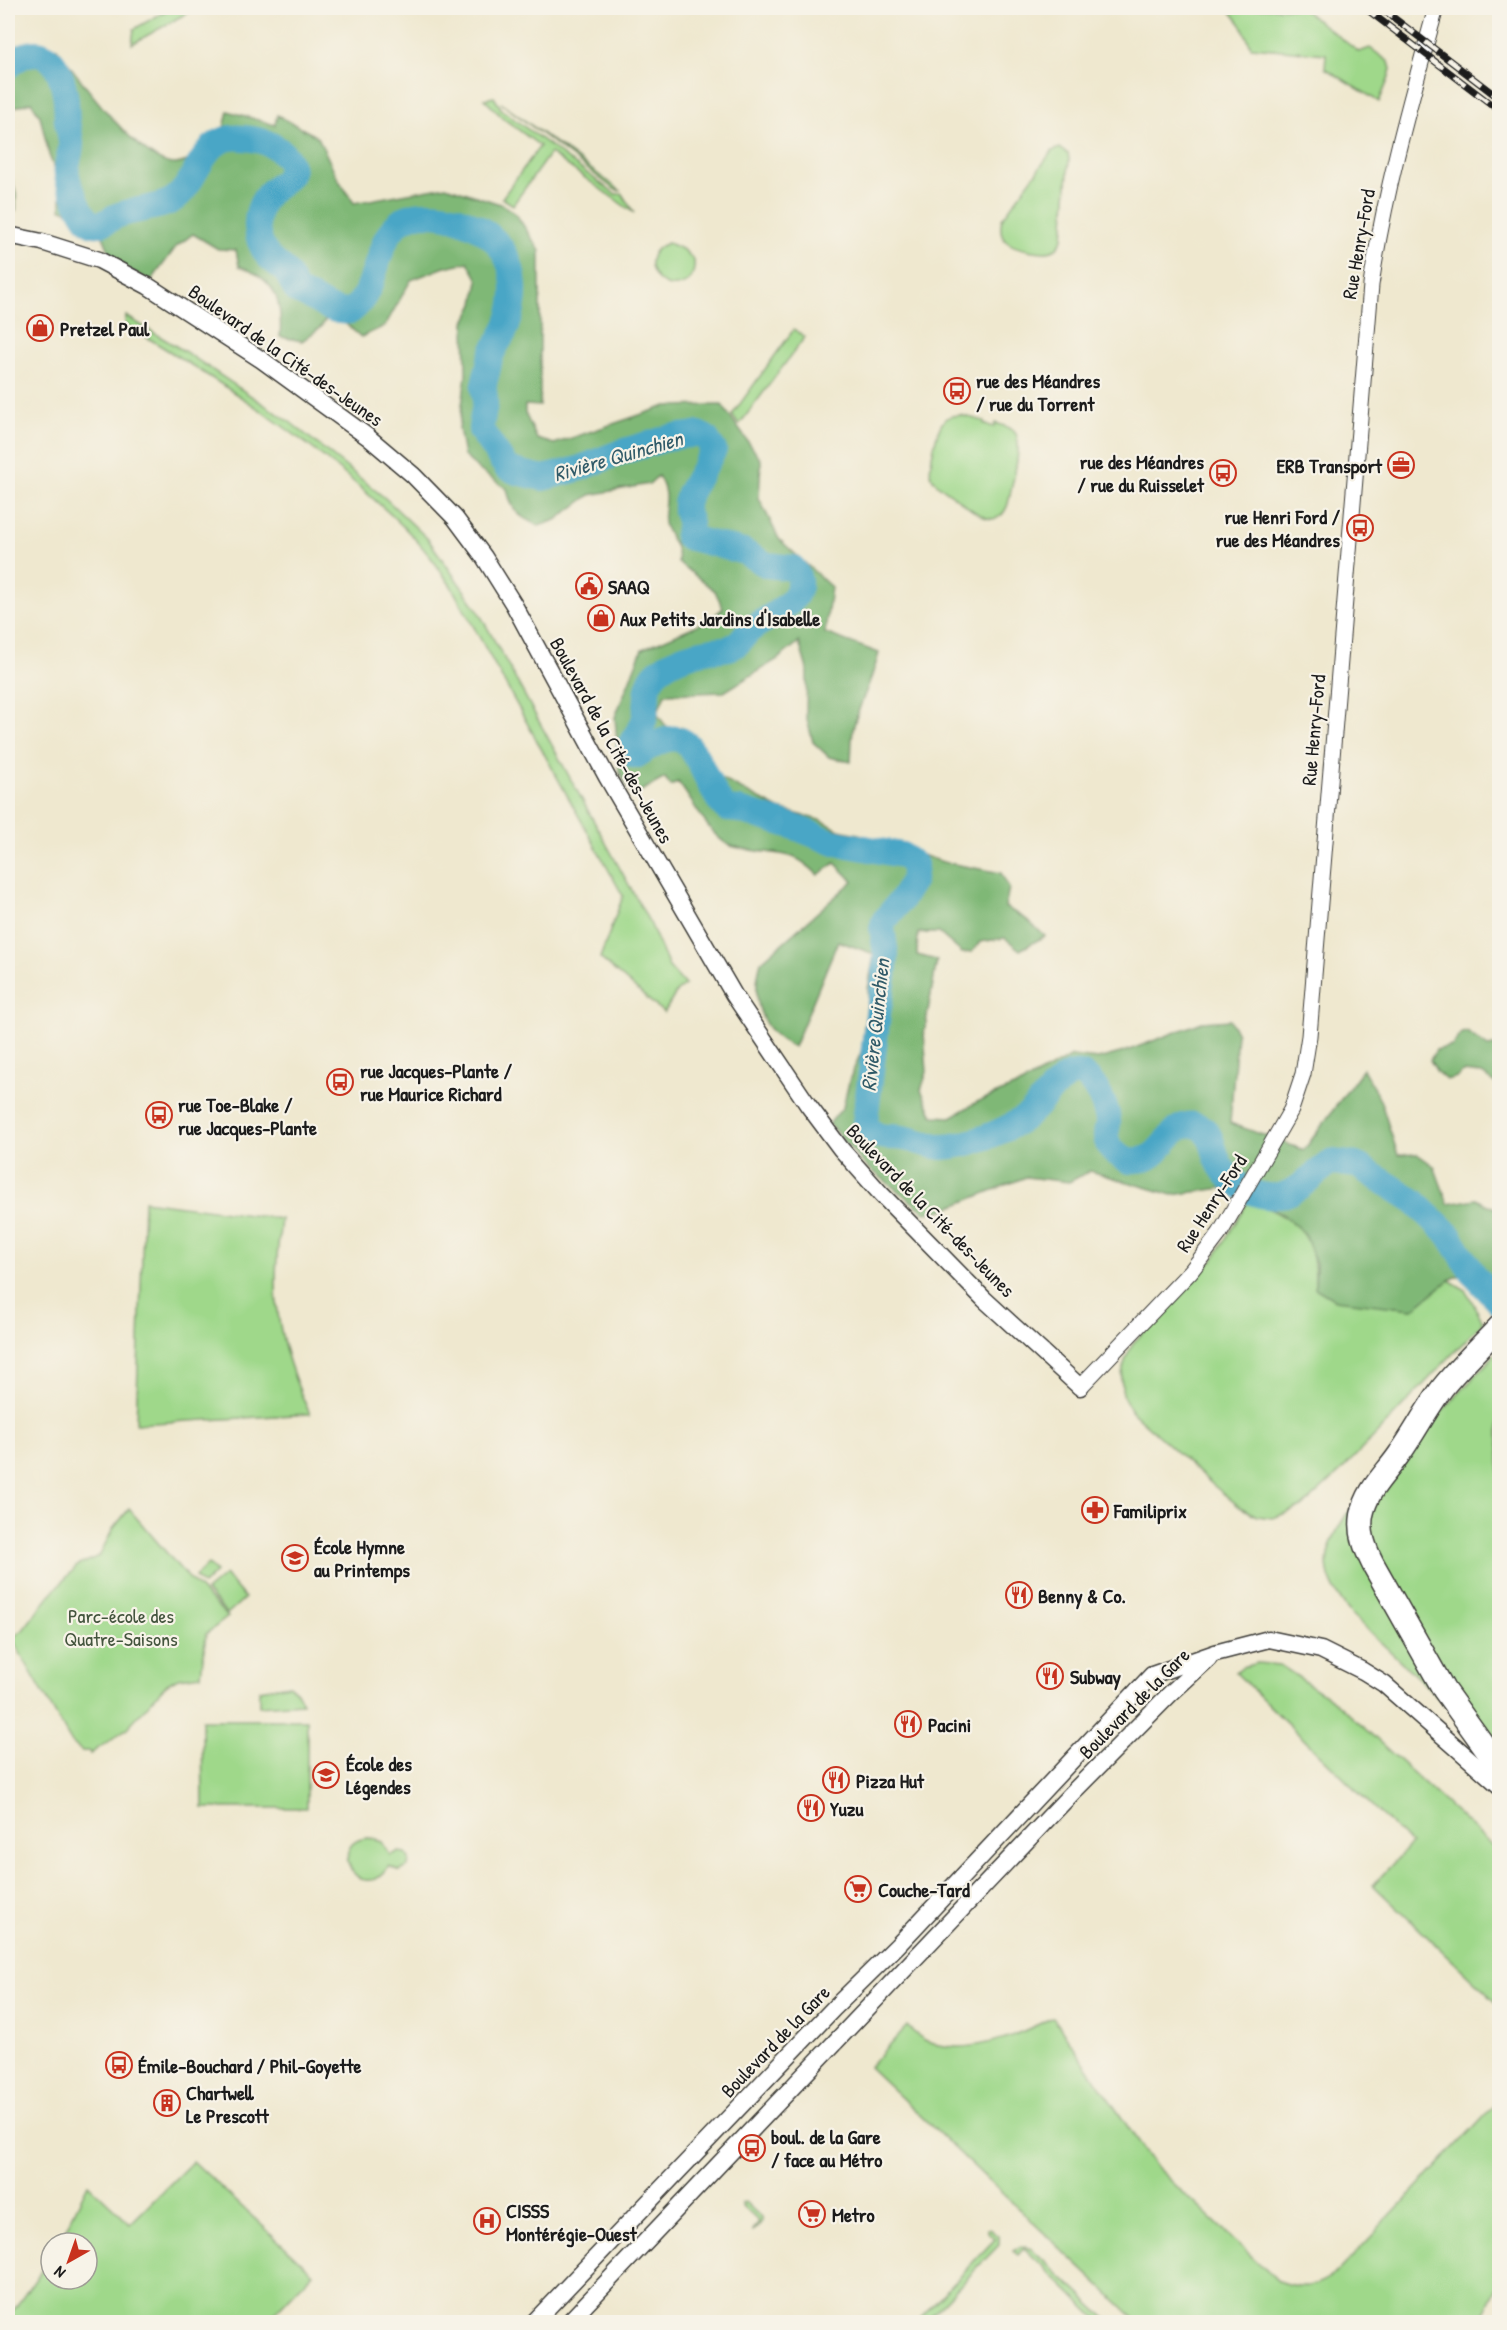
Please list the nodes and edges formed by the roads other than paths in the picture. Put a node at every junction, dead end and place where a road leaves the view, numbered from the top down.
1 (1436, 8) edge
2 (8, 235) edge
3 (1497, 1329) edge
4 (1080, 1387) joint
5 (1215, 1653) junction
6 (1500, 1768) edge
7 (1500, 1786) edge
8 (534, 2322) edge
9 (569, 2322) edge

1 - 4 street, Rue Henry-Ford
2 - 4 main road, Boulevard de la Cité-des-Jeunes
3 - 6 highway
5 - 7 main road
5 - 8 main road, Boulevard de la Gare
5 - 9 main road, Boulevard de la Gare

